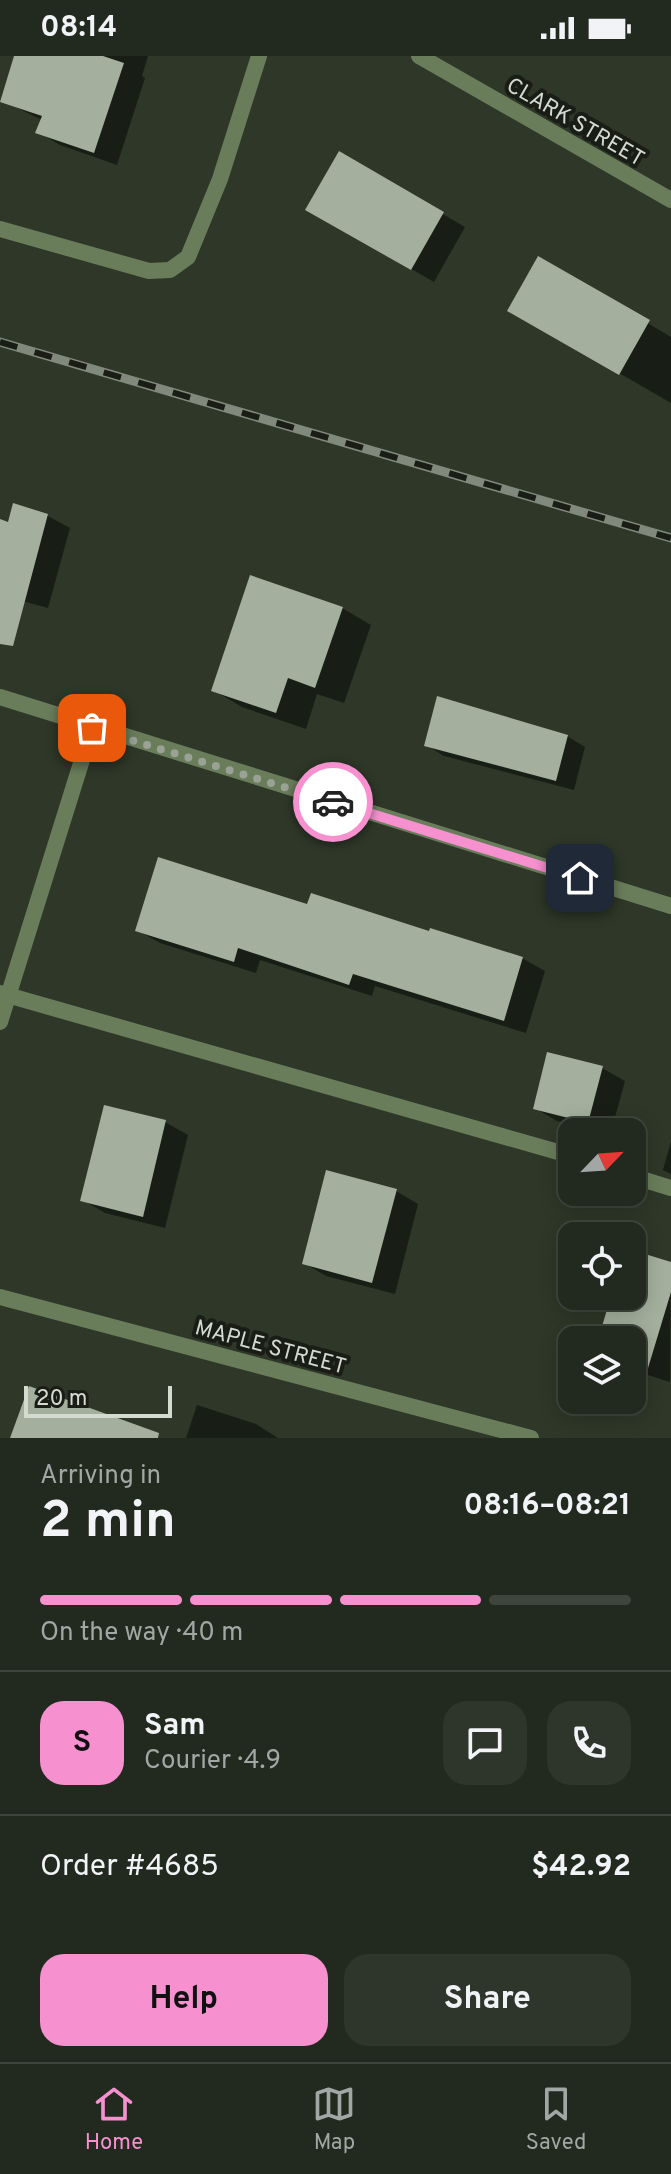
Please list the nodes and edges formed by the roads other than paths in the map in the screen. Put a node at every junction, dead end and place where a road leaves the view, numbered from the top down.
1 (259, 56) edge
2 (419, 56) edge
3 (671, 200) edge
4 (0, 229) edge
5 (0, 697) edge
6 (92, 728) junction
7 (671, 906) edge
8 (4, 994) edge
9 (0, 1022) edge
10 (558, 1152) edge
11 (646, 1180) edge
12 (671, 1188) edge
13 (0, 1297) edge
14 (531, 1438) edge

1 - 4 street
2 - 3 street, CLARK STREET
5 - 6 street
6 - 7 street
6 - 8 street
8 - 9 street
8 - 10 street
11 - 12 street
13 - 14 street, MAPLE STREET

